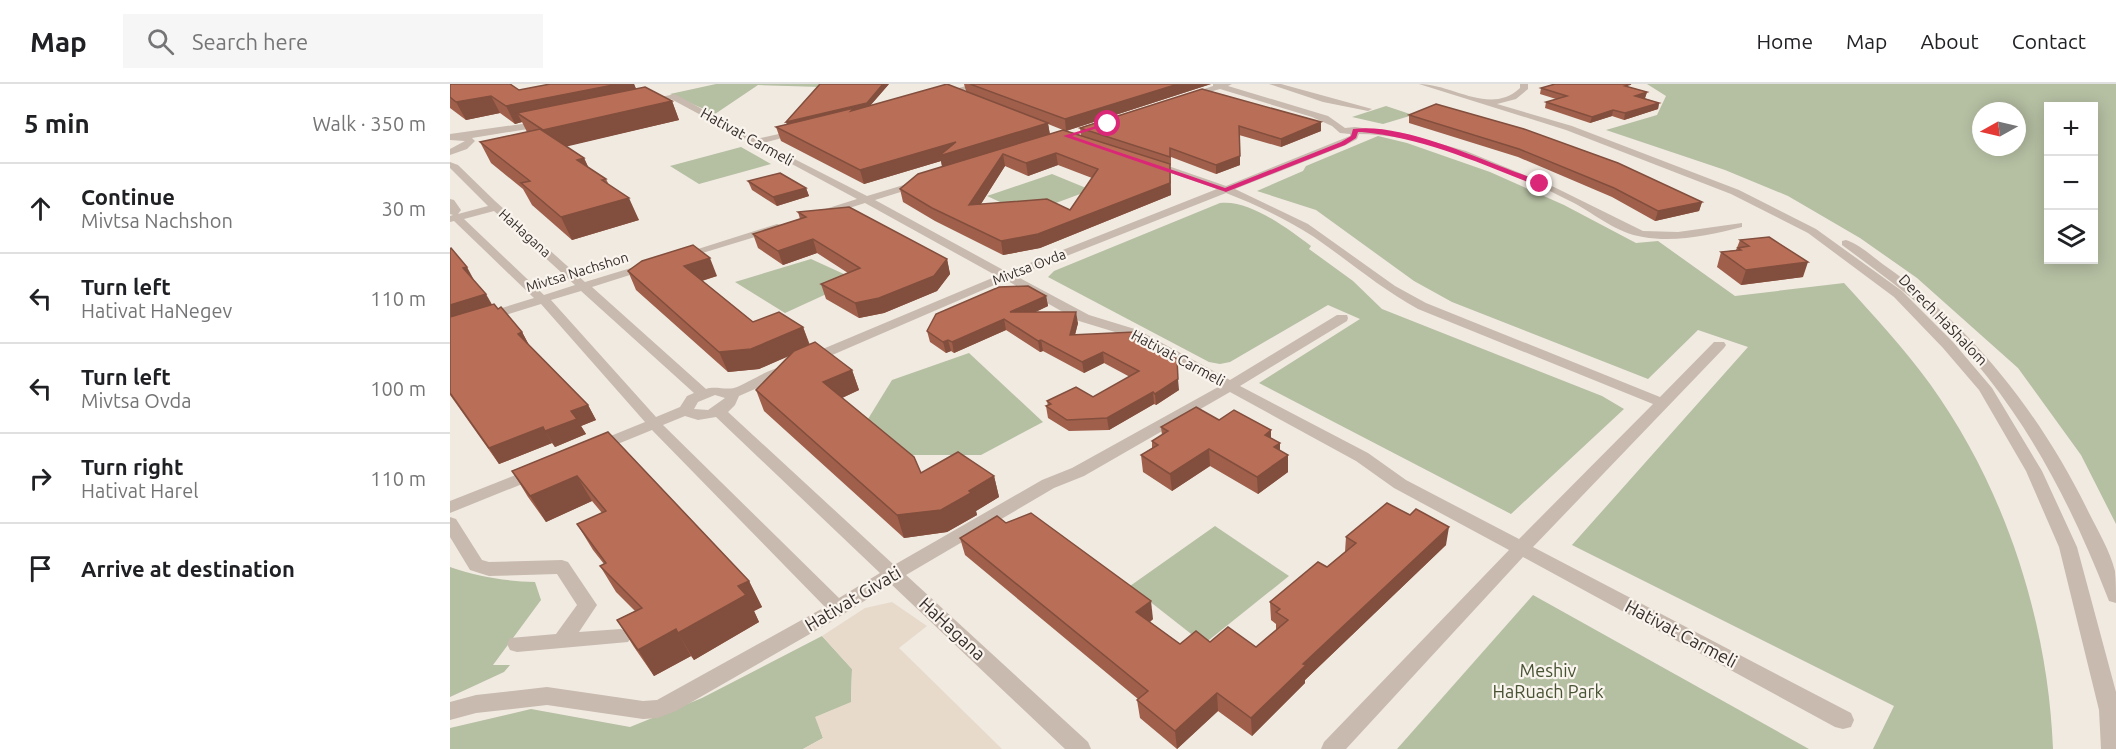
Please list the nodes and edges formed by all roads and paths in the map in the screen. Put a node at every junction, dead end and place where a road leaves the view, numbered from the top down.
1 (981, 84) edge
2 (1274, 84) edge
3 (1423, 84) edge
4 (1445, 84) edge
5 (1220, 85) edge
6 (1524, 85) edge
7 (951, 92) junction
8 (932, 96) edge
9 (1315, 97) junction
10 (1506, 97) junction
11 (968, 98) edge
12 (1179, 99) edge
13 (1489, 99) junction
14 (635, 104) edge
15 (1286, 106) junction
16 (1368, 109) dead end
17 (1315, 115) junction
18 (549, 122) edge
19 (809, 128) edge
20 (516, 129) junction
21 (1355, 130) junction
22 (1343, 131) junction
23 (450, 137) edge
24 (461, 137) junction
25 (755, 142) junction
26 (469, 144) junction
27 (1330, 147) junction
28 (455, 150) edge
29 (1143, 162) edge
30 (452, 166) edge
31 (928, 181) edge
32 (1226, 190) junction
33 (866, 200) junction
34 (496, 207) junction
35 (453, 213) edge
36 (806, 218) edge
37 (786, 224) edge
38 (1738, 225) dead end
39 (1005, 277) junction
40 (584, 286) junction
41 (1342, 318) dead end
42 (450, 328) edge
43 (1719, 345) dead end
44 (1230, 385) junction
45 (703, 394) junction
46 (731, 394) junction
47 (1662, 403) junction
48 (686, 410) junction
49 (718, 411) junction
50 (580, 454) edge
51 (548, 467) edge
52 (450, 507) edge
53 (450, 523) edge
54 (1520, 549) junction
55 (894, 575) junction
56 (2116, 596) edge
57 (832, 603) dead end
58 (621, 637) edge
59 (562, 641) junction
60 (517, 644) dead end
61 (450, 711) edge
62 (1843, 720) dead end
63 (1080, 749) edge
64 (1332, 749) edge
65 (2112, 749) edge

1 - 7 street
2 - 9 street
3 - 13 street, Derech HaShalom
4 - 13 street, Derech HaShalom
5 - 12 street
5 - 15 street
6 - 10 street
6 - 10 street
7 - 8 street
7 - 11 street
9 - 15 street
9 - 16 street
10 - 13 street
10 - 56 street, Derech HaShalom
13 - 65 street, Derech HaShalom
14 - 25 street, Hativat Carmeli
15 - 17 street
17 - 21 street
17 - 22 street
18 - 20 street
19 - 25 street
20 - 24 street
20 - 26 street
21 - 22 street
21 - 27 street, Mivtsa Ovda
21 - 38 street
22 - 27 street, Mivtsa Ovda
23 - 24 street
24 - 26 street
25 - 33 street, Hativat Carmeli
26 - 28 street
27 - 32 street, Mivtsa Ovda
28 - 30 street, HaHagana
29 - 32 street
30 - 34 street, HaHagana
31 - 33 street
32 - 39 street, Mivtsa Ovda
32 - 47 street
33 - 36 street
33 - 39 street, Hativat Carmeli
34 - 35 street
34 - 40 street, HaHagana
35 - 57 street
37 - 40 street, Mivtsa Nachshon
39 - 44 street, Hativat Carmeli
39 - 46 street, Mivtsa Ovda
40 - 42 street, Mivtsa Nachshon
40 - 45 street, HaHagana
41 - 44 street, Hativat Givati
43 - 47 street
44 - 54 street, Hativat Carmeli
44 - 55 street, Hativat Givati
45 - 46 street
45 - 48 street
46 - 49 street
47 - 54 street
48 - 49 street
48 - 50 street
49 - 55 street, HaHagana
51 - 52 street
53 - 59 street
54 - 62 street, Hativat Carmeli
54 - 64 street
55 - 61 street, Hativat Givati
55 - 63 street, HaHagana
58 - 59 street
59 - 60 street

